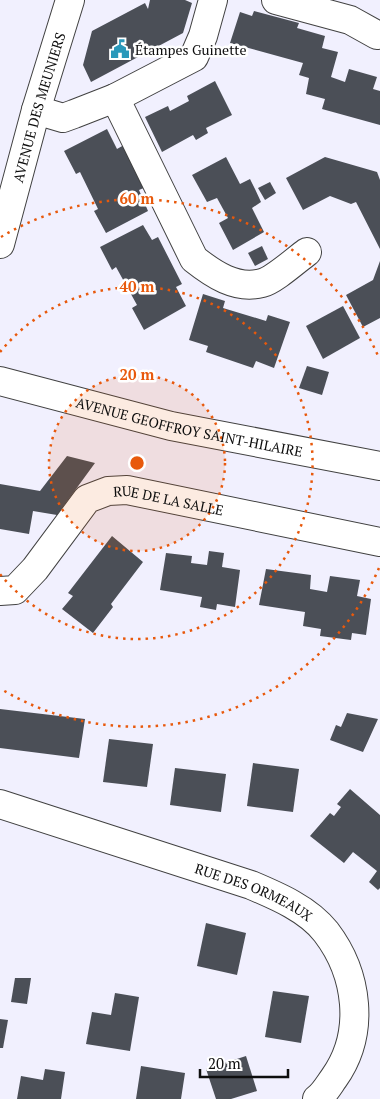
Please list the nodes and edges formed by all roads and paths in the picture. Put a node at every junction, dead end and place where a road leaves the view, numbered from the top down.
1 (70, 0) edge
2 (214, 0) edge
3 (276, 0) edge
4 (376, 35) dead end
5 (115, 98) junction
6 (36, 110) junction
7 (0, 244) edge
8 (307, 252) dead end
9 (0, 381) edge
10 (380, 466) edge
11 (380, 542) edge
12 (0, 591) edge
13 (0, 804) edge
14 (318, 1099) edge

1 - 6 street, AVENUE DES MEUNIERS
2 - 5 street
3 - 4 street
5 - 6 street
5 - 8 street
6 - 7 street, AVENUE DES MEUNIERS
9 - 10 street, AVENUE GEOFFROY SAINT-HILAIRE
11 - 12 street, RUE DE LA SALLE
13 - 14 street, RUE DES ORMEAUX

